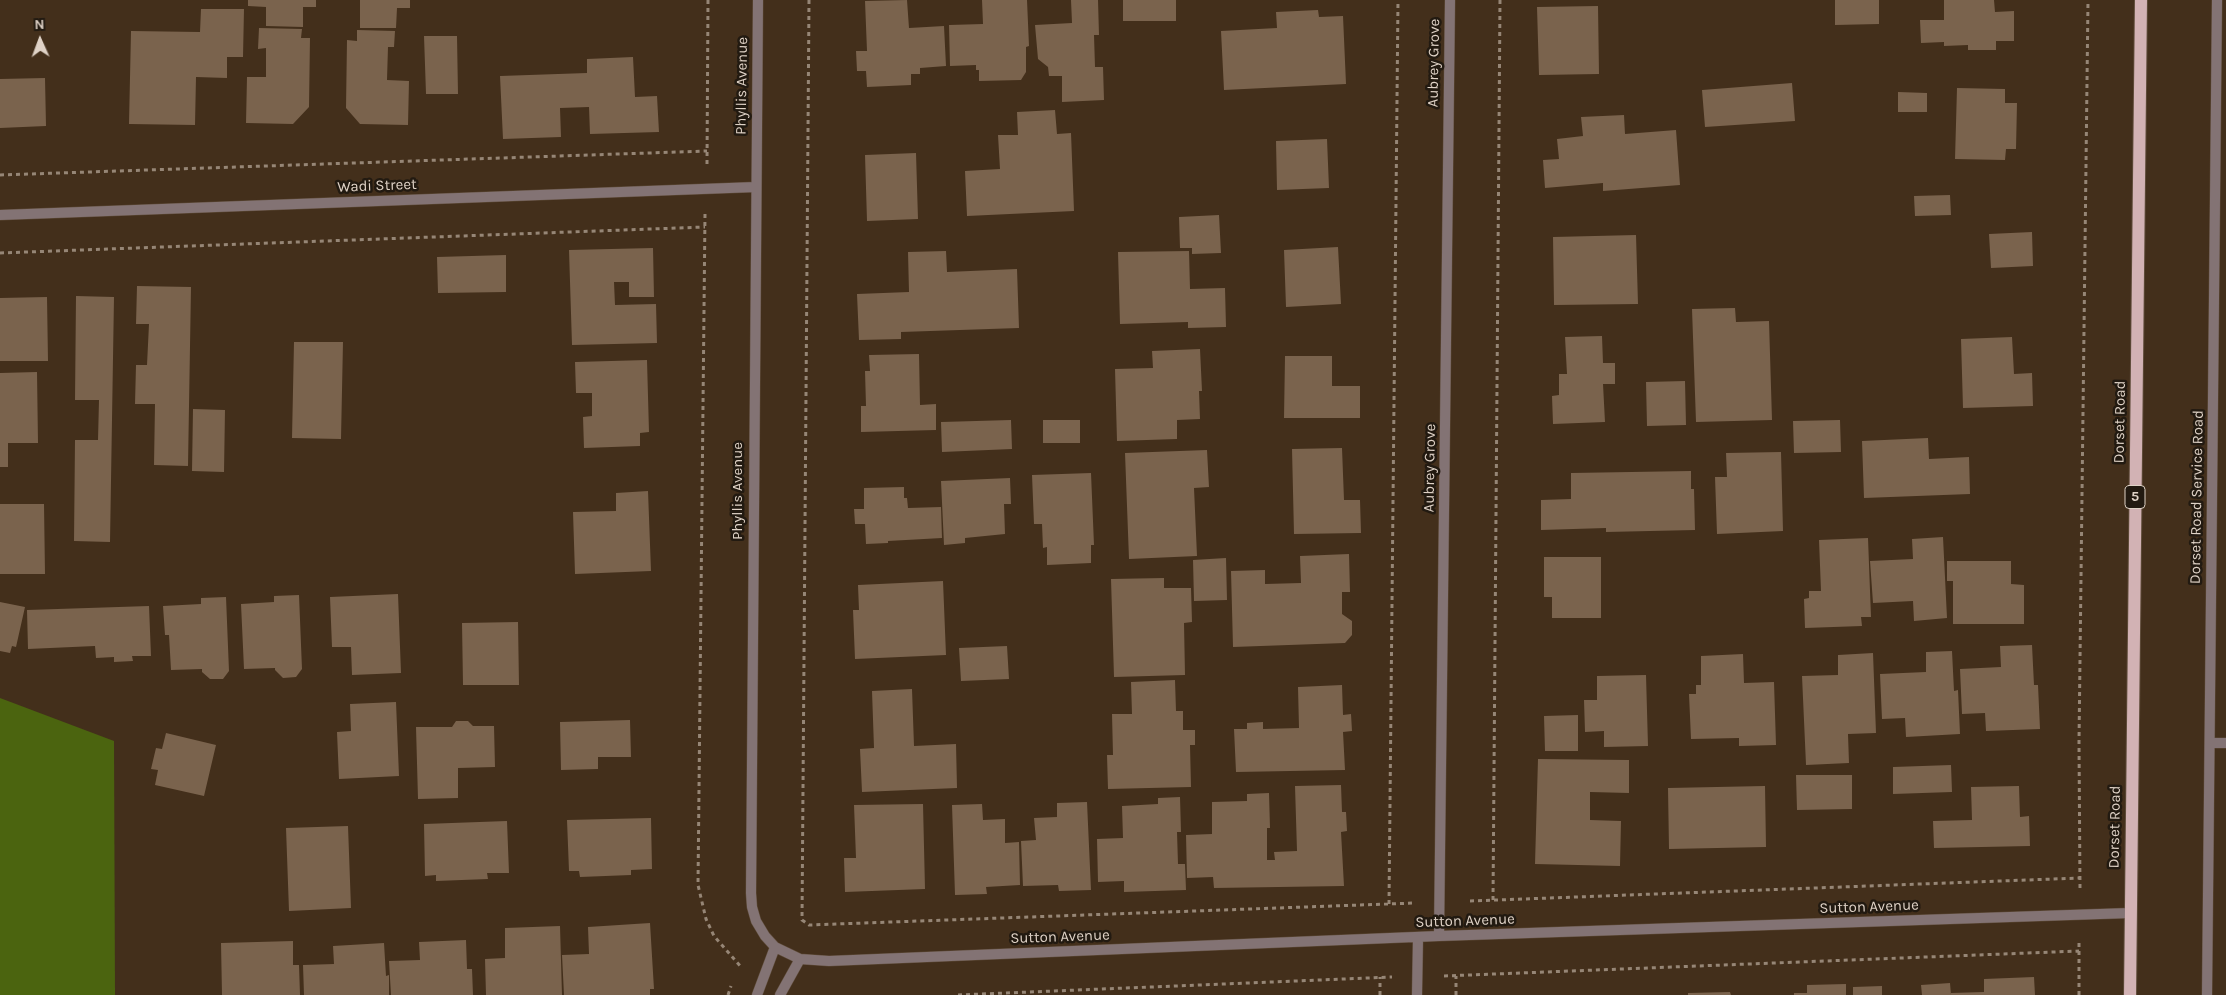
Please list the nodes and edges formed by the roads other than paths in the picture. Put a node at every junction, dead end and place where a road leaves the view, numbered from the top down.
1 (758, 0) edge
2 (1450, 0) edge
3 (2141, 0) edge
4 (2217, 0) edge
5 (756, 187) junction
6 (0, 215) edge
7 (2215, 229) junction
8 (2226, 229) edge
9 (2210, 743) junction
10 (2226, 744) edge
11 (2130, 913) junction
12 (1439, 936) junction
13 (1418, 938) junction
14 (775, 947) junction
15 (800, 959) junction
16 (757, 995) edge
17 (780, 995) edge
18 (1417, 995) edge
19 (2130, 995) edge
20 (2207, 995) edge

1 - 5 street, Phyllis Avenue
2 - 12 street, Aubrey Grove
3 - 11 main road, Dorset Road / 5
4 - 7 street, Dorset Road Service Road
5 - 6 street, Wadi Street
5 - 14 street, Phyllis Avenue
7 - 8 street
7 - 9 street, Dorset Road Service Road
9 - 10 street
9 - 20 street, Dorset Road Service Road
11 - 12 street, Sutton Avenue
11 - 19 main road, Dorset Road / 5
12 - 13 street, Sutton Avenue
13 - 15 street, Sutton Avenue
13 - 18 street
14 - 15 street, Phyllis Avenue
14 - 16 street
15 - 17 street

